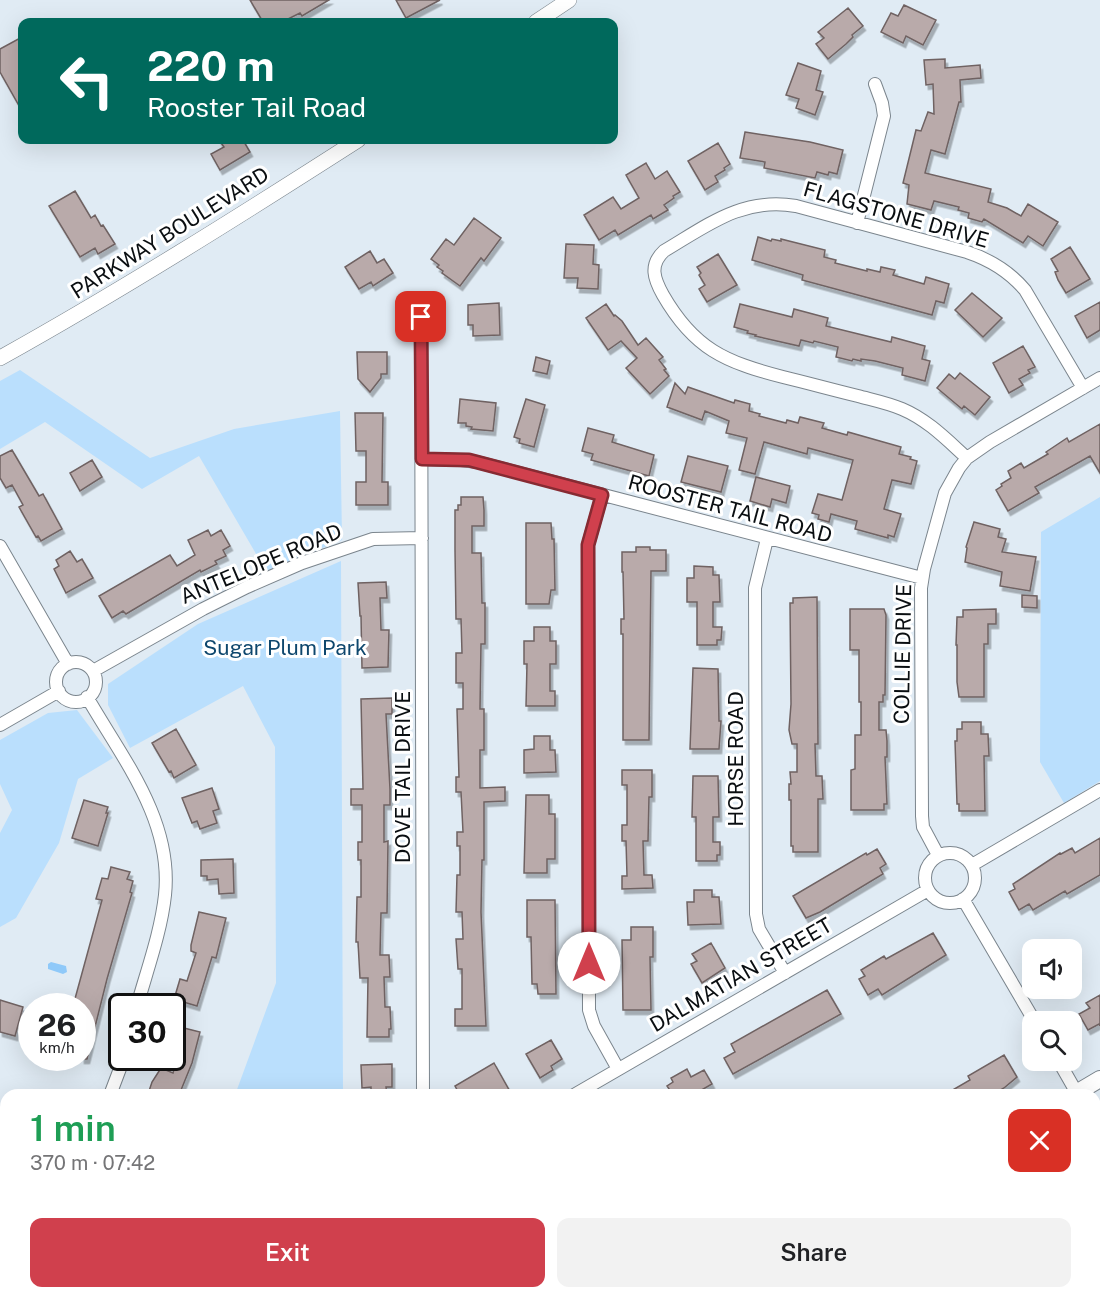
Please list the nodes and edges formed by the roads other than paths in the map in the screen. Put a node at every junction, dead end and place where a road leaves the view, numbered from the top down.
1 (568, 0) edge
2 (542, 18) edge
3 (875, 84) dead end
4 (352, 144) edge
5 (857, 223) junction
6 (421, 317) dead end
7 (0, 358) edge
8 (1100, 378) edge
9 (1083, 388) junction
10 (422, 459) junction
11 (967, 459) junction
12 (602, 495) junction
13 (422, 538) junction
14 (767, 539) junction
15 (0, 546) edge
16 (922, 579) junction
17 (68, 663) junction
18 (93, 671) junction
19 (59, 692) junction
20 (87, 697) junction
21 (0, 725) edge
22 (1100, 790) edge
23 (938, 855) junction
24 (972, 865) junction
25 (928, 890) junction
26 (963, 899) junction
27 (785, 973) junction
28 (141, 993) edge
29 (1029, 1011) edge
30 (618, 1069) junction
31 (119, 1071) edge
32 (1064, 1071) edge
33 (1100, 1079) edge
34 (112, 1089) edge
35 (423, 1089) edge
36 (584, 1089) edge
37 (1073, 1089) edge
38 (1084, 1089) edge

1 - 2 street
3 - 5 street
4 - 7 street, PARKWAY BOULEVARD
5 - 9 street, FLAGSTONE DRIVE
5 - 11 street, FLAGSTONE DRIVE
6 - 10 street, DOVE TAIL DRIVE
8 - 9 street, COLLIE DRIVE
9 - 11 street, COLLIE DRIVE
10 - 12 street, ROOSTER TAIL ROAD
10 - 13 street, DOVE TAIL DRIVE
11 - 16 street, COLLIE DRIVE
12 - 14 street, ROOSTER TAIL ROAD
12 - 30 street
13 - 18 street, ANTELOPE ROAD
13 - 35 street, DOVE TAIL DRIVE
14 - 16 street, ROOSTER TAIL ROAD
14 - 27 street, HORSE ROAD
15 - 17 street
16 - 23 street, COLLIE DRIVE
17 - 18 street
17 - 19 street
18 - 20 street
19 - 20 street
19 - 21 street
20 - 28 street
22 - 24 street
23 - 24 street
23 - 25 street
24 - 26 street
25 - 26 street
25 - 27 street, DALMATIAN STREET
26 - 29 street
27 - 30 street, DALMATIAN STREET
30 - 36 street, DALMATIAN STREET
31 - 34 street
32 - 37 street
33 - 38 main road

